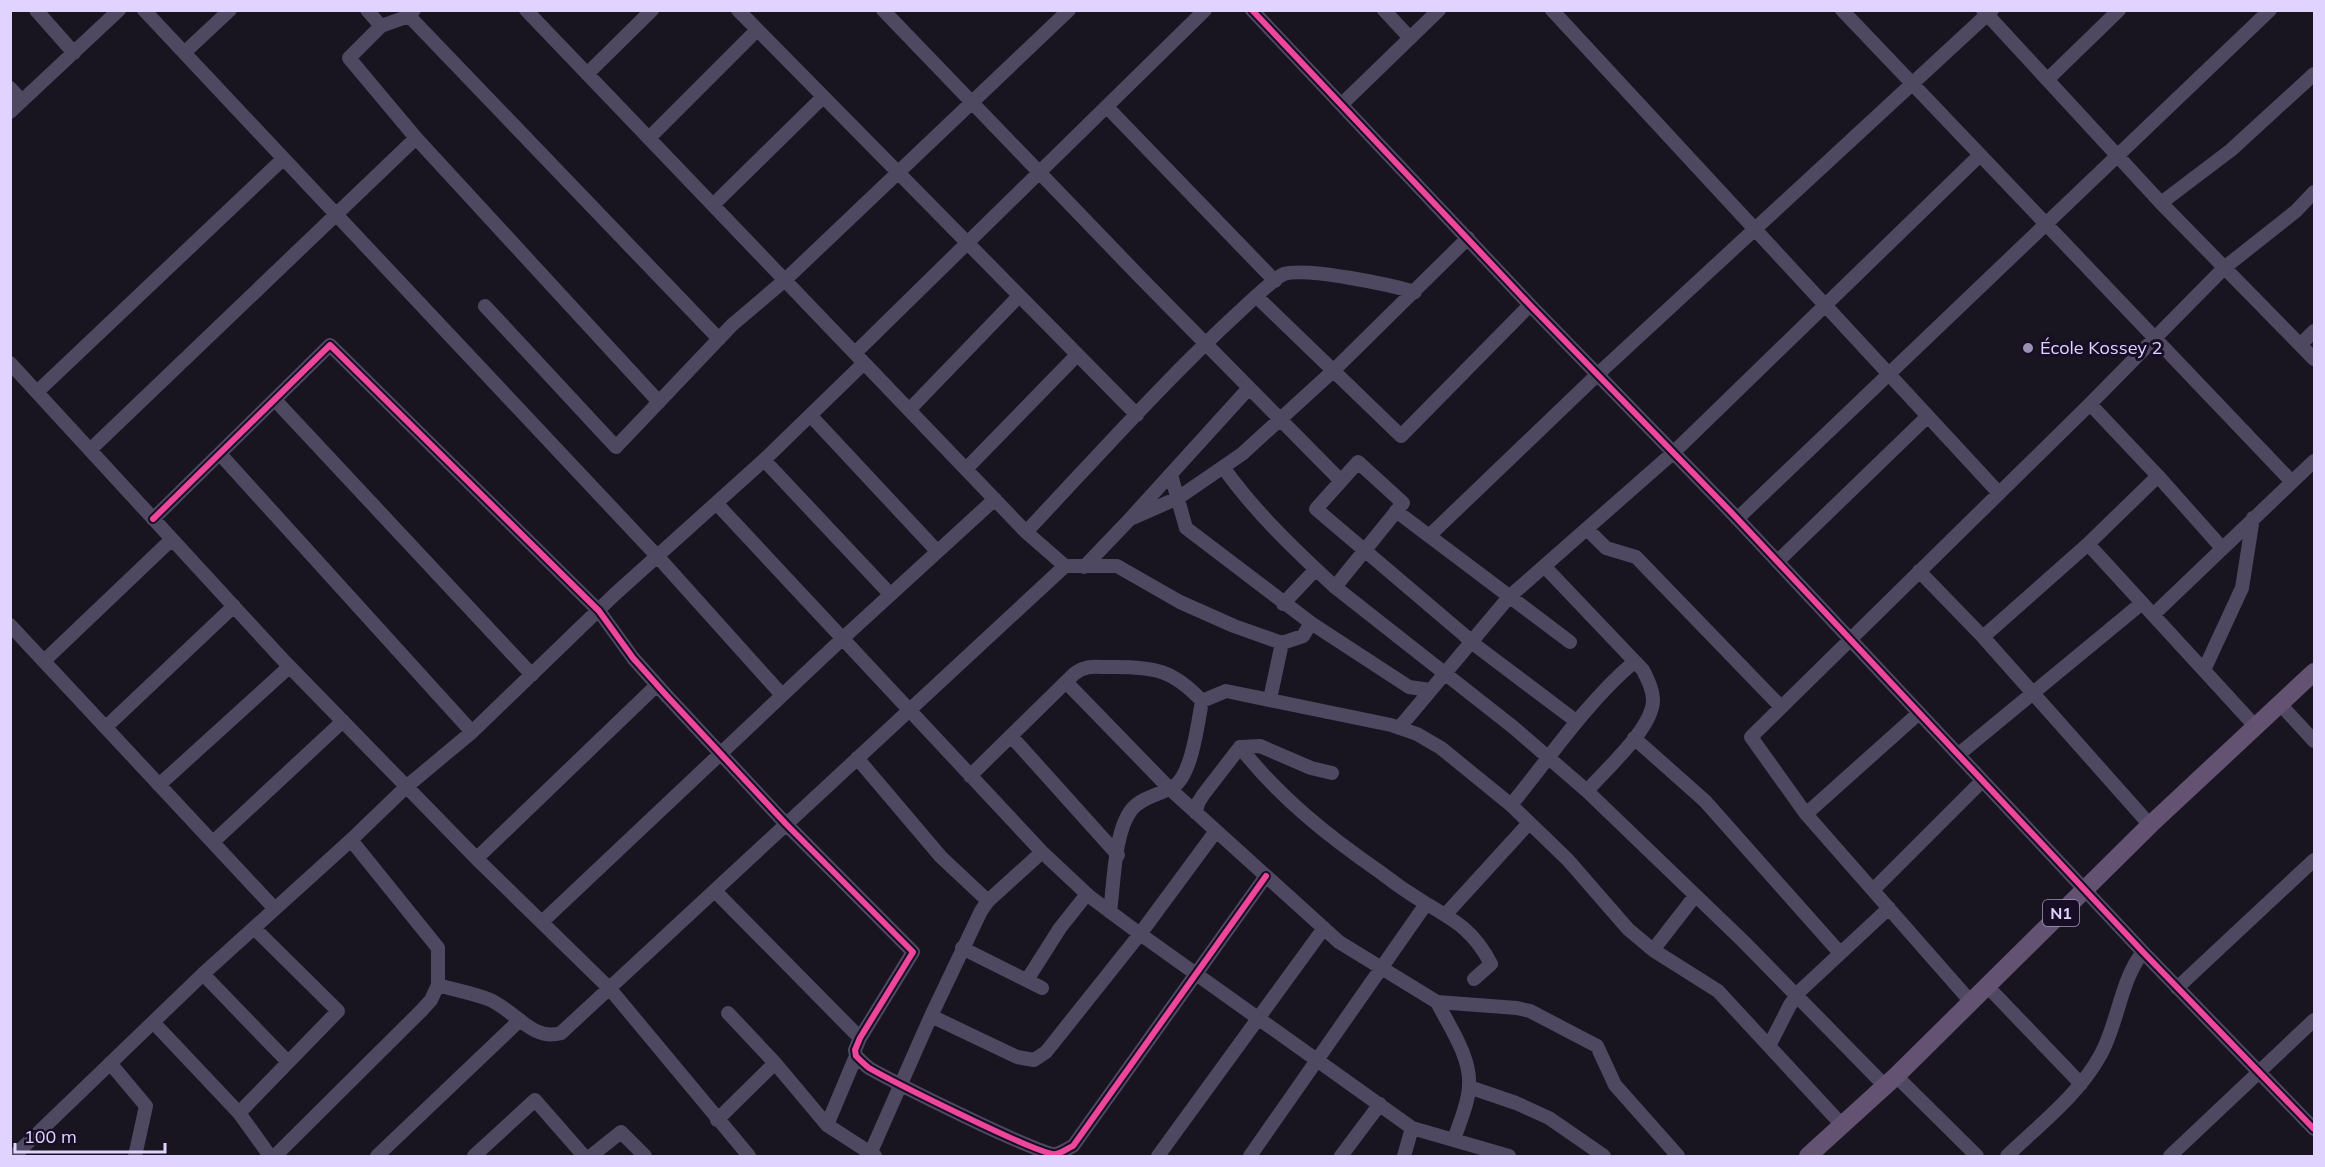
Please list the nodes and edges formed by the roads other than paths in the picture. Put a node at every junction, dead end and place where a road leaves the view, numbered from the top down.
1 (36, 10) edge
2 (119, 10) edge
3 (144, 10) edge
4 (230, 10) edge
5 (367, 10) edge
6 (652, 10) edge
7 (738, 10) edge
8 (884, 10) edge
9 (1069, 10) edge
10 (1205, 10) edge
11 (1252, 10) edge
12 (1384, 10) edge
13 (1439, 10) edge
14 (1552, 10) edge
15 (1842, 10) edge
16 (2119, 10) edge
17 (2270, 10) edge
18 (531, 12) edge
19 (1988, 12) edge
20 (411, 13) edge
21 (381, 26) junction
22 (757, 30) junction
23 (1410, 38) junction
24 (74, 52) junction
25 (185, 52) junction
26 (587, 74) junction
27 (2314, 74) edge
28 (2048, 79) junction
29 (1912, 84) junction
30 (10, 88) edge
31 (824, 98) junction
32 (22, 101) junction
33 (973, 103) junction
34 (1342, 104) junction
35 (1107, 107) junction
36 (10, 112) edge
37 (416, 138) junction
38 (649, 138) junction
39 (1980, 155) junction
40 (2119, 155) junction
41 (284, 159) junction
42 (1039, 172) junction
43 (898, 173) junction
44 (2314, 192) edge
45 (2161, 203) junction
46 (713, 205) junction
47 (336, 215) junction
48 (2046, 225) junction
49 (1755, 230) junction
50 (1468, 238) junction
51 (967, 243) junction
52 (2224, 268) junction
53 (784, 280) junction
54 (1275, 281) junction
55 (1415, 292) junction
56 (1019, 296) junction
57 (1256, 296) junction
58 (1824, 304) junction
59 (1530, 305) junction
60 (485, 306) dead end
61 (2314, 331) edge
62 (2154, 338) junction
63 (719, 339) junction
64 (1206, 343) junction
65 (2300, 345) junction
66 (1077, 355) junction
67 (859, 358) junction
68 (2314, 360) edge
69 (10, 363) edge
70 (1333, 371) junction
71 (1598, 374) junction
72 (1889, 374) junction
73 (1249, 388) junction
74 (37, 392) junction
75 (275, 400) junction
76 (659, 402) junction
77 (2090, 404) junction
78 (909, 410) junction
79 (1137, 415) junction
80 (811, 416) junction
81 (1928, 416) junction
82 (1279, 419) junction
83 (91, 449) junction
84 (1674, 452) junction
85 (220, 454) junction
86 (764, 460) junction
87 (1222, 466) junction
88 (966, 469) junction
89 (2311, 470) edge
90 (1171, 475) junction
91 (2158, 476) junction
92 (1341, 481) junction
93 (2292, 482) junction
94 (1998, 492) junction
95 (1178, 498) junction
96 (995, 499) junction
97 (717, 504) junction
98 (1396, 511) junction
99 (2253, 518) junction
100 (153, 519) junction
101 (1131, 519) junction
102 (1737, 519) junction
103 (1587, 529) junction
104 (1026, 532) junction
105 (1429, 536) junction
106 (172, 539) junction
107 (2088, 544) junction
108 (2222, 548) junction
109 (1364, 550) junction
110 (937, 551) junction
111 (658, 557) junction
112 (1778, 561) junction
113 (1065, 566) junction
114 (1544, 566) junction
115 (1084, 567) junction
116 (1316, 569) junction
117 (1919, 571) junction
118 (1335, 587) junction
119 (890, 594) junction
120 (1509, 597) junction
121 (2142, 603) junction
122 (1283, 604) junction
123 (234, 606) junction
124 (599, 611) junction
125 (2153, 615) junction
126 (1311, 623) junction
127 (10, 625) edge
128 (1983, 637) junction
129 (842, 639) junction
130 (1851, 639) junction
131 (1471, 642) junction
132 (1570, 642) dead end
133 (1282, 643) junction
134 (44, 661) junction
135 (1634, 662) junction
136 (289, 667) junction
137 (2204, 670) junction
138 (1445, 672) junction
139 (2314, 672) edge
140 (532, 675) junction
141 (1066, 682) junction
142 (657, 685) junction
143 (1430, 690) junction
144 (2033, 693) junction
145 (782, 695) junction
146 (1270, 699) junction
147 (1202, 701) junction
148 (2280, 704) junction
149 (1781, 707) junction
150 (908, 710) junction
151 (1919, 713) junction
152 (343, 720) junction
153 (1576, 721) junction
154 (2255, 726) junction
155 (106, 727) junction
156 (1399, 728) junction
157 (472, 732) junction
158 (1011, 736) junction
159 (1634, 738) junction
160 (2314, 741) edge
161 (1240, 747) junction
162 (721, 753) junction
163 (1959, 754) junction
164 (856, 758) junction
165 (1550, 758) junction
166 (1332, 773) dead end
167 (970, 776) junction
168 (1982, 781) junction
169 (159, 785) junction
170 (406, 787) junction
171 (1170, 789) junction
172 (1587, 791) junction
173 (1511, 805) junction
174 (1196, 813) junction
175 (1806, 814) junction
176 (1529, 823) junction
177 (786, 824) junction
178 (2150, 825) junction
179 (1216, 831) junction
180 (351, 840) junction
181 (213, 842) junction
182 (1042, 852) junction
183 (1118, 855) junction
184 (477, 858) junction
185 (2314, 860) edge
186 (1266, 876) junction
187 (1873, 890) junction
188 (2084, 890) junction
189 (715, 891) junction
190 (1087, 894) junction
191 (1695, 896) junction
192 (988, 901) junction
193 (1426, 904) junction
194 (1889, 908) junction
195 (275, 909) junction
196 (1110, 912) junction
197 (1446, 914) junction
198 (542, 922) junction
199 (254, 928) junction
200 (1324, 928) junction
201 (1140, 934) junction
202 (962, 948) junction
203 (1653, 950) junction
204 (2142, 952) junction
205 (1840, 953) junction
206 (1382, 968) junction
207 (1196, 973) junction
208 (203, 974) junction
209 (1474, 979) dead end
210 (1027, 980) junction
211 (438, 985) junction
212 (1988, 987) junction
213 (1042, 988) dead end
214 (2178, 988) junction
215 (610, 989) junction
216 (1797, 994) junction
217 (1437, 1002) junction
218 (1971, 1002) junction
219 (728, 1013) dead end
220 (931, 1016) junction
221 (1257, 1019) junction
222 (520, 1020) junction
223 (2314, 1020) edge
224 (154, 1023) junction
225 (860, 1038) junction
226 (1769, 1046) junction
227 (855, 1056) junction
228 (1318, 1061) junction
229 (288, 1062) junction
230 (110, 1063) junction
231 (775, 1063) junction
232 (2259, 1072) junction
233 (1891, 1081) junction
234 (901, 1084) junction
235 (2081, 1084) junction
236 (1470, 1087) junction
237 (1380, 1104) junction
238 (239, 1113) junction
239 (717, 1120) junction
240 (827, 1125) junction
241 (1842, 1125) junction
242 (1412, 1128) junction
243 (2314, 1129) edge
244 (1454, 1140) junction
245 (1578, 1140) junction
246 (1073, 1146) junction
247 (1472, 1151) edge
248 (873, 1155) edge
249 (14, 1156) edge
250 (135, 1156) edge
251 (270, 1156) edge
252 (275, 1156) edge
253 (376, 1156) edge
254 (474, 1156) edge
255 (584, 1156) edge
256 (591, 1156) edge
257 (645, 1156) edge
258 (748, 1156) edge
259 (1083, 1156) edge
260 (1158, 1156) edge
261 (1250, 1156) edge
262 (1341, 1156) edge
263 (1404, 1156) edge
264 (1509, 1156) edge
265 (1577, 1156) edge
266 (1604, 1156) edge
267 (1678, 1156) edge
268 (1808, 1156) edge
269 (1977, 1156) edge
270 (2007, 1156) edge
271 (2170, 1156) edge

1 - 24 street
2 - 24 street
3 - 25 street
4 - 25 street
5 - 21 street
6 - 26 street
7 - 22 street
8 - 33 street
9 - 33 street
10 - 35 street
11 - 34 street
12 - 23 street
13 - 23 street
14 - 49 street
15 - 29 street
16 - 28 street
17 - 40 street
18 - 26 street
19 - 28 street
19 - 29 street
20 - 21 street
20 - 63 street
21 - 37 street
22 - 31 street
22 - 38 street
23 - 34 street
24 - 32 street
25 - 41 street
26 - 38 street
27 - 45 street
28 - 40 street
29 - 39 street
29 - 49 street
30 - 32 street
31 - 43 street
31 - 46 street
32 - 36 street
33 - 42 street
33 - 43 street
34 - 50 street
35 - 42 street
35 - 54 street
37 - 47 street
37 - 76 street
38 - 46 street
39 - 48 street
39 - 58 street
40 - 45 street
40 - 48 street
41 - 47 street
41 - 74 street
42 - 51 street
42 - 64 street
43 - 51 street
43 - 53 street
44 - 52 street
45 - 52 street
46 - 53 street
47 - 83 street
47 - 111 street
48 - 62 street
48 - 72 street
49 - 58 street
49 - 71 street
50 - 55 street
50 - 59 street
51 - 56 street
51 - 67 street
52 - 62 street
52 - 65 street
53 - 63 street
53 - 67 street
54 - 55 street
54 - 57 street
55 - 70 street
56 - 66 street
56 - 78 street
57 - 64 street
57 - 70 street
58 - 72 street
58 - 84 street
59 - 70 street
59 - 71 street
60 - 76 street
61 - 65 street
62 - 77 street
62 - 93 street
63 - 76 street
64 - 73 street
64 - 79 street
65 - 68 street
66 - 79 street
66 - 88 street
67 - 78 street
67 - 80 street
69 - 74 street
70 - 82 street
71 - 84 street
71 - 105 street
72 - 81 street
72 - 102 street
73 - 82 street
73 - 90 street
74 - 83 street
75 - 85 street
75 - 124 street
75 - 140 street
77 - 91 street
77 - 94 street
78 - 88 street
79 - 104 street
80 - 86 street
80 - 110 street
81 - 94 street
81 - 112 street
82 - 87 street
82 - 92 street
83 - 100 street
84 - 102 street
84 - 103 street
85 - 100 street
85 - 157 street
86 - 97 street
86 - 119 street
87 - 95 street
87 - 116 street
88 - 96 street
89 - 93 street
90 - 95 street
90 - 101 street
91 - 107 street
91 - 108 street
92 - 98 street
92 - 109 street
93 - 99 street
94 - 117 street
95 - 101 street
95 - 122 street
96 - 104 street
96 - 110 street
97 - 111 street
97 - 129 street
98 - 105 street
98 - 109 street
99 - 108 street
99 - 137 street
100 - 106 street
101 - 115 street
102 - 112 street
103 - 114 street
103 - 149 street
104 - 113 street
105 - 120 street
106 - 123 street
106 - 134 street
107 - 121 street
107 - 128 street
108 - 125 street
109 - 118 street
109 - 131 street
110 - 119 street
111 - 124 street
111 - 145 street
112 - 130 street
113 - 115 street
113 - 150 street
114 - 120 street
114 - 135 street
115 - 133 street
116 - 118 street
116 - 122 street
117 - 128 street
117 - 130 street
118 - 138 street
119 - 129 street
120 - 131 street
120 - 132 street
121 - 125 street
121 - 144 street
122 - 126 street
123 - 136 street
123 - 155 street
124 - 140 street
124 - 142 street
125 - 137 street
126 - 133 street
126 - 143 street
127 - 134 street
128 - 144 street
129 - 145 street
129 - 150 street
130 - 149 street
130 - 151 street
131 - 138 street
131 - 153 street
133 - 146 street
134 - 155 street
135 - 153 street
135 - 159 street
136 - 152 street
136 - 169 street
137 - 154 street
138 - 143 street
138 - 165 street
139 - 148 main road, N1
140 - 157 street
141 - 147 street
141 - 158 street
141 - 171 street
142 - 162 street
142 - 184 street
143 - 156 street
144 - 163 street
144 - 178 street
145 - 162 street
146 - 147 street
146 - 156 street
147 - 171 street
148 - 154 main road, N1
148 - 160 street
149 - 175 street
150 - 164 street
150 - 167 street
151 - 163 street
151 - 175 street
152 - 170 street
152 - 181 street
153 - 165 street
154 - 178 main road, N1
155 - 169 street
156 - 173 street
157 - 170 street
158 - 167 street
158 - 183 street
159 - 172 street
159 - 205 street
161 - 166 street
161 - 174 street
161 - 193 street
162 - 177 street
162 - 198 street
163 - 168 street
164 - 177 street
164 - 192 street
165 - 172 street
165 - 173 street
167 - 182 street
168 - 187 street
168 - 188 street
169 - 181 street
170 - 180 street
170 - 184 street
171 - 174 street
171 - 183 street
172 - 191 street
173 - 176 street
174 - 179 street
175 - 187 street
176 - 197 street
176 - 203 street
177 - 189 street
177 - 225 street
178 - 188 main road, N1
179 - 186 street
179 - 201 street
180 - 195 street
180 - 211 street
181 - 195 street
182 - 190 street
182 - 192 street
183 - 196 street
184 - 198 street
185 - 214 street
186 - 200 street
186 - 207 street
187 - 194 street
188 - 204 street
188 - 212 main road, N1
189 - 215 street
189 - 225 street
190 - 196 street
190 - 210 street
191 - 203 street
191 - 216 street
192 - 202 street
193 - 197 street
193 - 206 street
194 - 205 street
194 - 218 street
195 - 199 street
196 - 201 street
197 - 209 street
198 - 215 street
199 - 208 street
199 - 229 street
200 - 206 street
200 - 221 street
201 - 207 street
201 - 220 street
202 - 210 street
202 - 220 street
203 - 226 street
204 - 214 street
204 - 235 street
205 - 216 street
206 - 217 street
206 - 228 street
207 - 221 street
207 - 246 street
208 - 224 street
208 - 229 street
210 - 213 street
211 - 222 street
211 - 252 street
212 - 218 main road, N1
212 - 235 street
214 - 232 street
215 - 222 street
215 - 239 street
216 - 226 street
216 - 233 street
217 - 236 street
217 - 267 street
218 - 233 main road, N1
219 - 231 street
220 - 234 street
221 - 228 street
221 - 260 street
222 - 253 street
223 - 232 street
224 - 230 street
224 - 238 street
225 - 227 street
226 - 241 street
227 - 234 street
227 - 240 street
228 - 237 street
228 - 261 street
229 - 238 street
230 - 249 street
230 - 250 street
231 - 239 street
231 - 240 street
232 - 243 street
232 - 271 street
233 - 241 main road, N1
233 - 269 street
234 - 246 street
234 - 248 street
235 - 270 street
236 - 244 street
236 - 245 street
237 - 242 street
237 - 262 street
238 - 251 street
239 - 258 street
240 - 248 street
241 - 268 main road, N1
242 - 244 street
242 - 263 street
244 - 247 street
245 - 265 street
245 - 266 street
246 - 259 street
247 - 264 street
254 - 255 street
256 - 257 street

